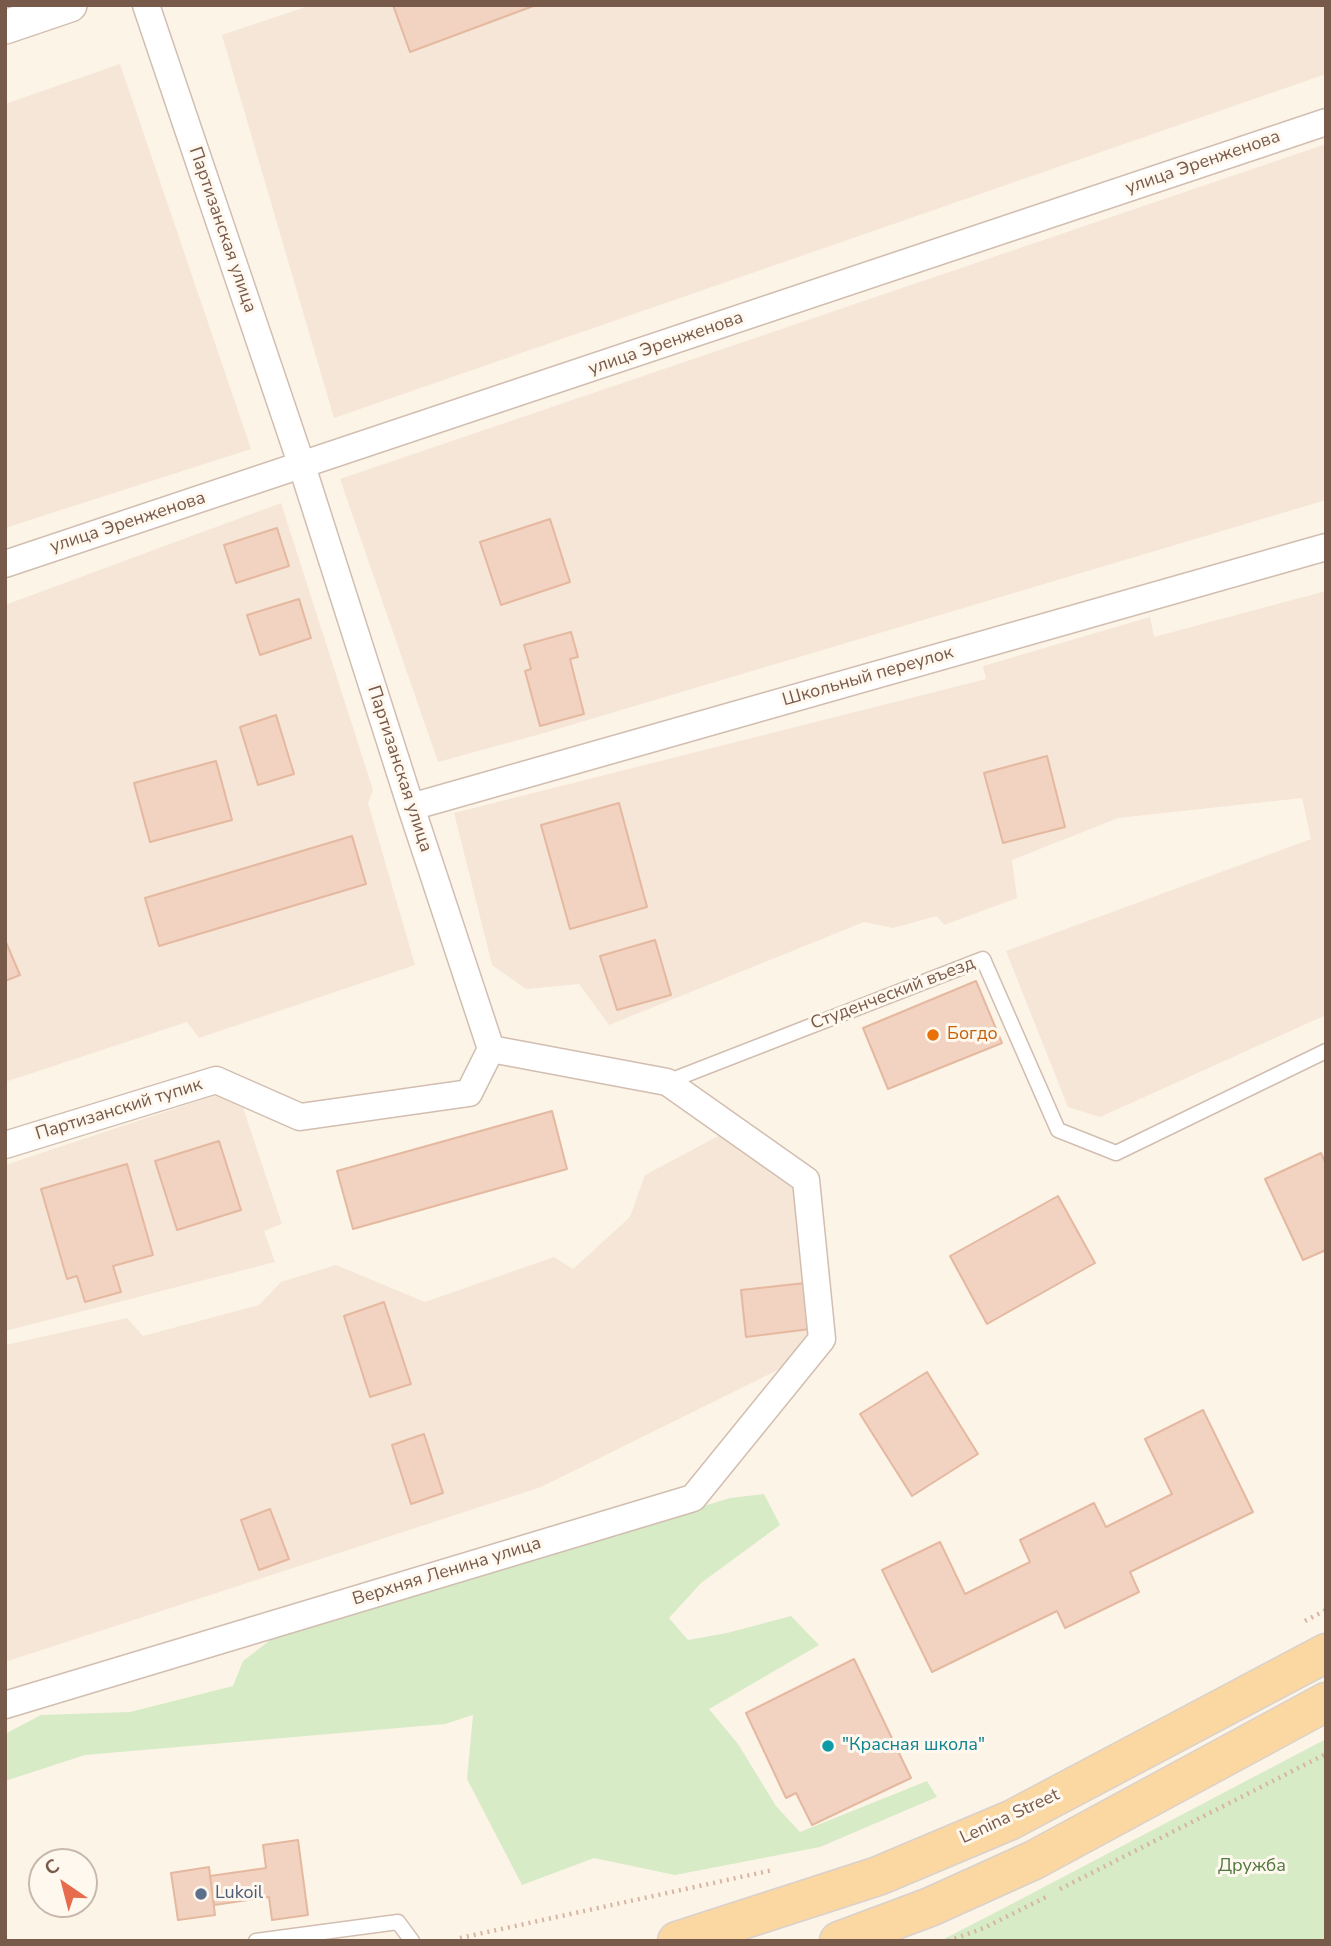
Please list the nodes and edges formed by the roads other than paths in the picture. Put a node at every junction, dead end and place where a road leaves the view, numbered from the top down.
1 (70, 5) edge
2 (146, 5) edge
3 (5, 27) edge
4 (1326, 122) edge
5 (302, 466) junction
6 (1326, 547) edge
7 (5, 564) edge
8 (411, 807) junction
9 (491, 1049) junction
10 (1326, 1051) edge
11 (667, 1082) junction
12 (5, 1145) edge
13 (1326, 1653) edge
14 (1326, 1702) edge
15 (5, 1705) edge
16 (256, 1941) edge
17 (412, 1941) edge
18 (677, 1941) edge
19 (839, 1941) edge

1 - 3 street
2 - 5 street, Партизанская улица
4 - 5 street, улица Эренженова
5 - 7 street, улица Эренженова
5 - 8 street, Партизанская улица
6 - 8 street, Школьный переулок
8 - 9 street, Партизанская улица
9 - 11 street
9 - 12 street, Партизанский тупик
10 - 11 lane, Студенческий въезд
11 - 15 street, Верхняя Ленина улица
13 - 18 main road, Lenina Street
14 - 19 main road
16 - 17 lane

